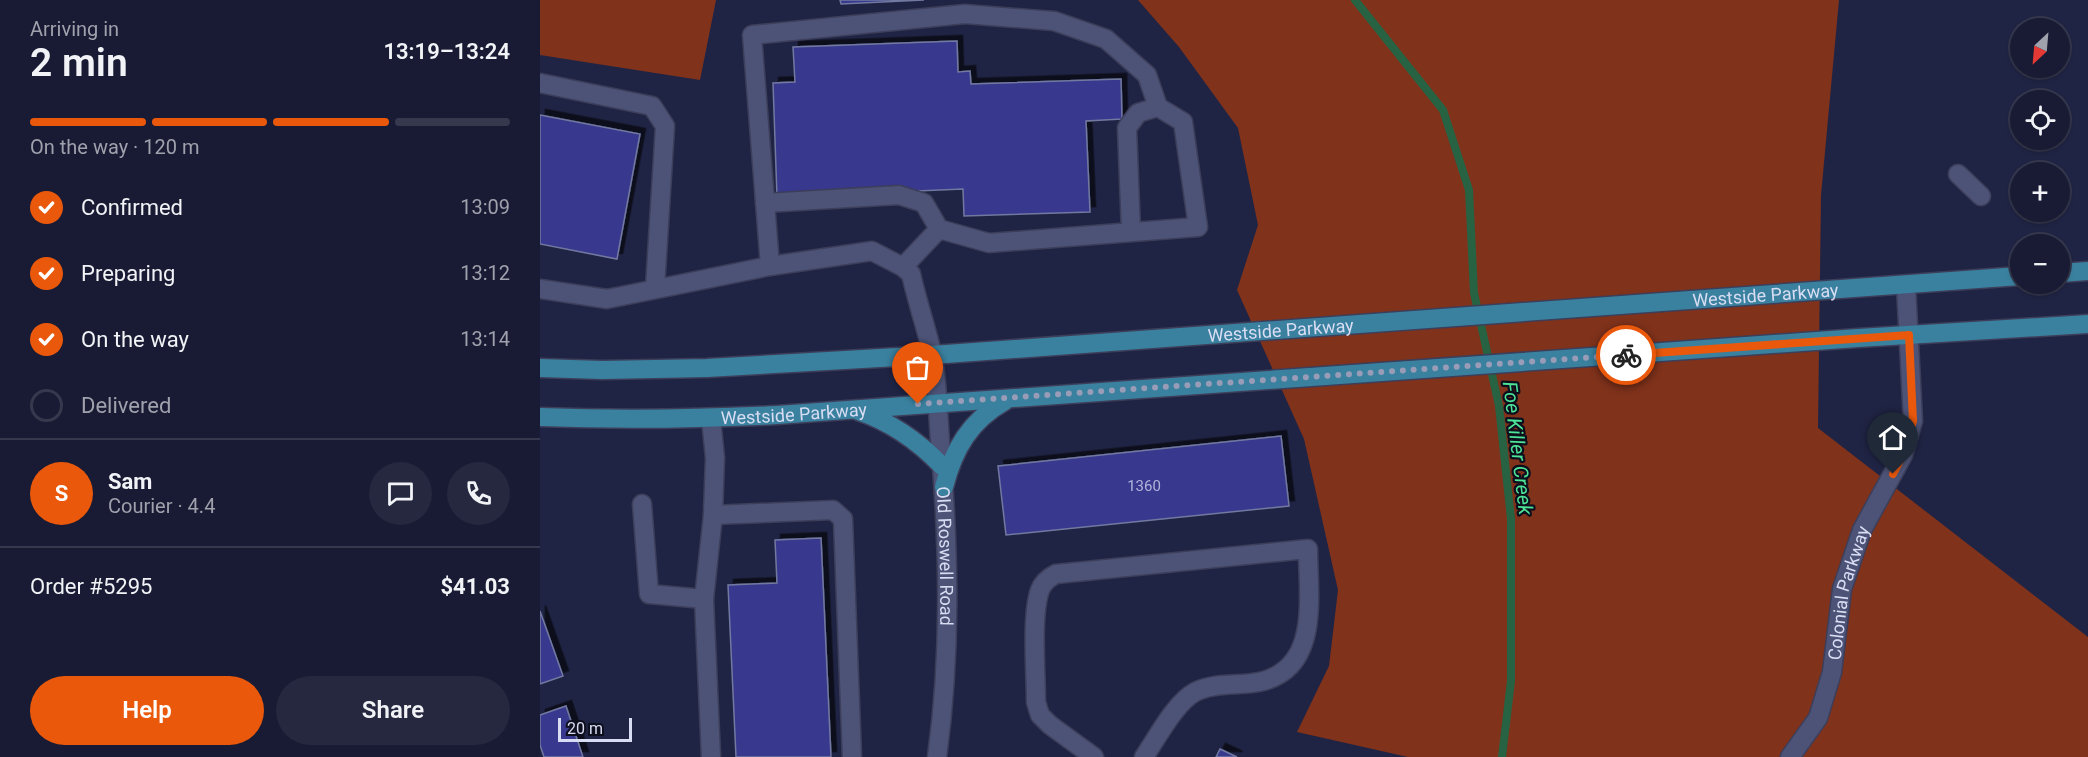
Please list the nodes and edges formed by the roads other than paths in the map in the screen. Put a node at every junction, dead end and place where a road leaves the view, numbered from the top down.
1 (540, 83) edge
2 (1158, 106) junction
3 (1958, 174) dead end
4 (1981, 196) dead end
5 (765, 203) junction
6 (939, 229) junction
7 (1131, 231) junction
8 (770, 266) junction
9 (903, 267) junction
10 (2088, 271) edge
11 (2070, 272) edge
12 (2010, 277) edge
13 (1906, 286) junction
14 (655, 288) junction
15 (540, 289) edge
16 (2088, 324) edge
17 (1909, 335) junction
18 (932, 355) junction
19 (540, 368) edge
20 (1008, 399) junction
21 (937, 403) junction
22 (854, 409) junction
23 (540, 417) edge
24 (711, 419) junction
25 (942, 466) junction
26 (944, 487) junction
27 (642, 504) dead end
28 (713, 515) junction
29 (704, 599) junction
30 (711, 757) edge
31 (852, 757) edge
32 (937, 757) edge
33 (1094, 757) edge
34 (1144, 757) edge
35 (1790, 757) edge

1 - 14 street
2 - 5 street
2 - 7 street
2 - 7 street
3 - 4 street
5 - 6 street
5 - 8 street
6 - 7 street
6 - 9 street
8 - 9 street
8 - 14 street
9 - 18 street, Old Roswell Road
10 - 11 main road
12 - 13 main road, Westside Parkway
13 - 17 street, Colonial Parkway
13 - 18 main road, Westside Parkway
14 - 15 street
16 - 17 main road, Westside Parkway
17 - 20 main road, Westside Parkway
17 - 35 street, Colonial Parkway
18 - 19 main road, Westside Parkway
18 - 21 street, Old Roswell Road
20 - 21 main road, Westside Parkway
20 - 26 main road
21 - 22 main road, Westside Parkway
21 - 25 street, Old Roswell Road
22 - 24 main road, Westside Parkway
22 - 25 main road
23 - 24 main road, Westside Parkway
24 - 28 street
25 - 26 street, Old Roswell Road
26 - 32 street, Old Roswell Road
27 - 29 street
28 - 29 street
28 - 31 street
29 - 30 street
33 - 34 street

